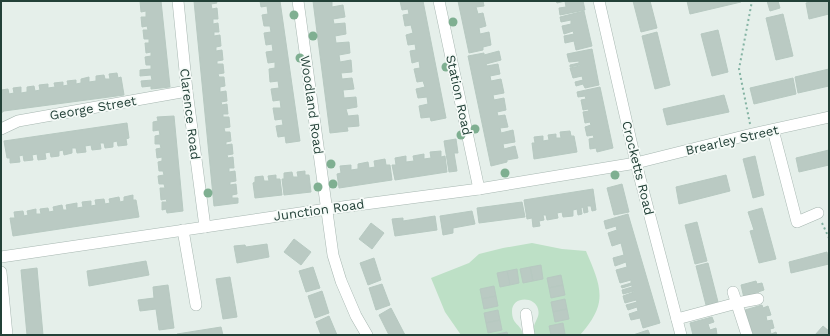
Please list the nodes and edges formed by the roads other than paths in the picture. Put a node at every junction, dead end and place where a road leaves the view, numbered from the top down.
1 (178, 1) edge
2 (298, 1) edge
3 (439, 1) edge
4 (599, 1) edge
5 (187, 91) junction
6 (829, 117) edge
7 (1, 130) edge
8 (773, 130) junction
9 (636, 163) junction
10 (479, 189) junction
11 (327, 208) junction
12 (818, 213) road end
13 (205, 227) junction
14 (183, 230) junction
15 (1, 257) edge
16 (1, 272) edge
17 (733, 292) dead end
18 (758, 298) dead end
19 (737, 303) junction
20 (196, 305) dead end
21 (526, 314) dead end
22 (677, 319) junction
23 (7, 335) edge
24 (367, 335) edge
25 (529, 335) edge
26 (681, 335) edge
27 (747, 335) edge

1 - 5 street, Clarence Road
2 - 11 street, Woodland Road
3 - 10 street, Station Road
4 - 9 street, Crocketts Road
5 - 7 street, George Street
5 - 13 street, Clarence Road
6 - 8 street, Brearley Street
8 - 9 street, Brearley Street
8 - 12 street
9 - 10 street, Junction Road
9 - 22 street, Crocketts Road
10 - 11 street, Junction Road
11 - 13 street, Junction Road
11 - 24 street, Woodland Road
13 - 14 street, Junction Road
14 - 15 street, Junction Road
14 - 20 street
16 - 23 street
17 - 19 street
18 - 19 street
19 - 22 street
19 - 27 street
21 - 25 street
22 - 26 street, Crocketts Road

